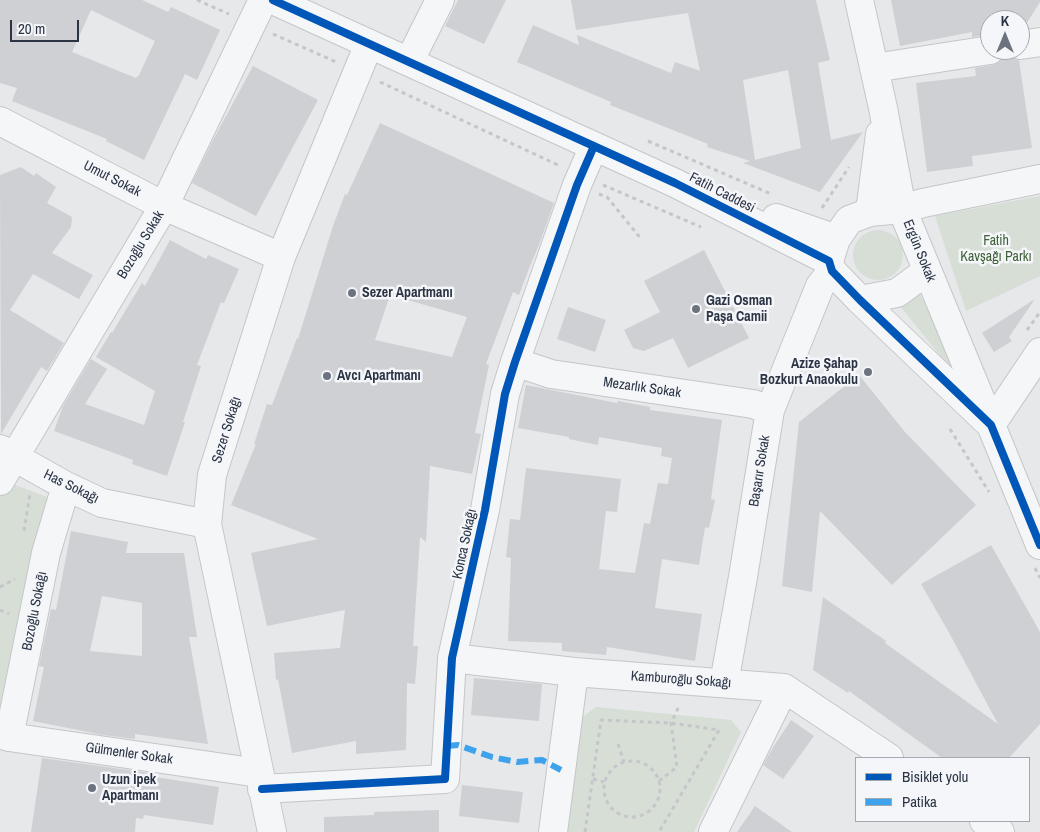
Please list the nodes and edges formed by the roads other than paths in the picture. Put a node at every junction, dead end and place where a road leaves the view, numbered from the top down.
1 (264, 0) edge
2 (273, 0) edge
3 (440, 0) edge
4 (859, 0) edge
5 (369, 44) junction
6 (980, 52) edge
7 (409, 62) junction
8 (874, 68) junction
9 (883, 108) junction
10 (0, 121) edge
11 (594, 146) junction
12 (1040, 180) edge
13 (164, 206) junction
14 (902, 209) junction
15 (870, 212) junction
16 (281, 257) junction
17 (832, 257) junction
18 (927, 270) junction
19 (860, 300) junction
20 (1040, 352) edge
21 (515, 362) junction
22 (770, 410) junction
23 (991, 425) junction
24 (16, 458) edge
25 (0, 481) edge
26 (66, 486) junction
27 (207, 524) junction
28 (1040, 545) edge
29 (452, 658) junction
30 (574, 672) junction
31 (724, 683) junction
32 (784, 688) junction
33 (5, 736) edge
34 (888, 757) edge
35 (260, 781) junction
36 (985, 822) edge
37 (272, 832) edge
38 (553, 832) edge
39 (713, 832) edge
40 (1000, 832) edge

1 - 13 street, Bozoğlu Sokak
2 - 5 street, Fatih Caddesi
3 - 7 street
4 - 8 street, Ergün Sokak
5 - 7 street, Fatih Caddesi
5 - 16 street, Sezer Sokağı
6 - 8 street
7 - 11 street, Fatih Caddesi
8 - 9 street, Ergün Sokak
9 - 14 street, Ergün Sokak
9 - 15 street
10 - 13 street, Umut Sokak
11 - 17 street, Fatih Caddesi
11 - 21 street, Konca Sokağı
12 - 14 street
13 - 16 street, Umut Sokak
13 - 24 street, Bozoğlu Sokak
14 - 15 street
14 - 18 street, Ergün Sokak
15 - 17 street
16 - 27 street, Sezer Sokağı
17 - 19 street, Fatih Caddesi
17 - 22 street, Başarır Sokak
18 - 19 street
18 - 23 street, Ergün Sokak
19 - 23 street, Fatih Caddesi
20 - 23 street
21 - 22 street, Mezarlık Sokak
21 - 29 street, Konca Sokağı
22 - 31 street, Başarır Sokak
23 - 28 street, Fatih Caddesi
24 - 25 street, Bozoğlu Sokak
24 - 26 street, Has Sokağı
26 - 27 street, Has Sokağı
26 - 33 street, Bozoğlu Sokağı
27 - 35 street, Sezer Sokağı
29 - 30 street, Kamburoğlu Sokağı
29 - 35 street, Konca Sokağı
30 - 31 street, Kamburoğlu Sokağı
30 - 38 street
31 - 32 street, Kamburoğlu Sokağı
32 - 34 street, Kamburoğlu Sokağı
32 - 39 street
33 - 35 street, Gülmenler Sokak
35 - 37 street, Sezer Sokağı
36 - 40 street

